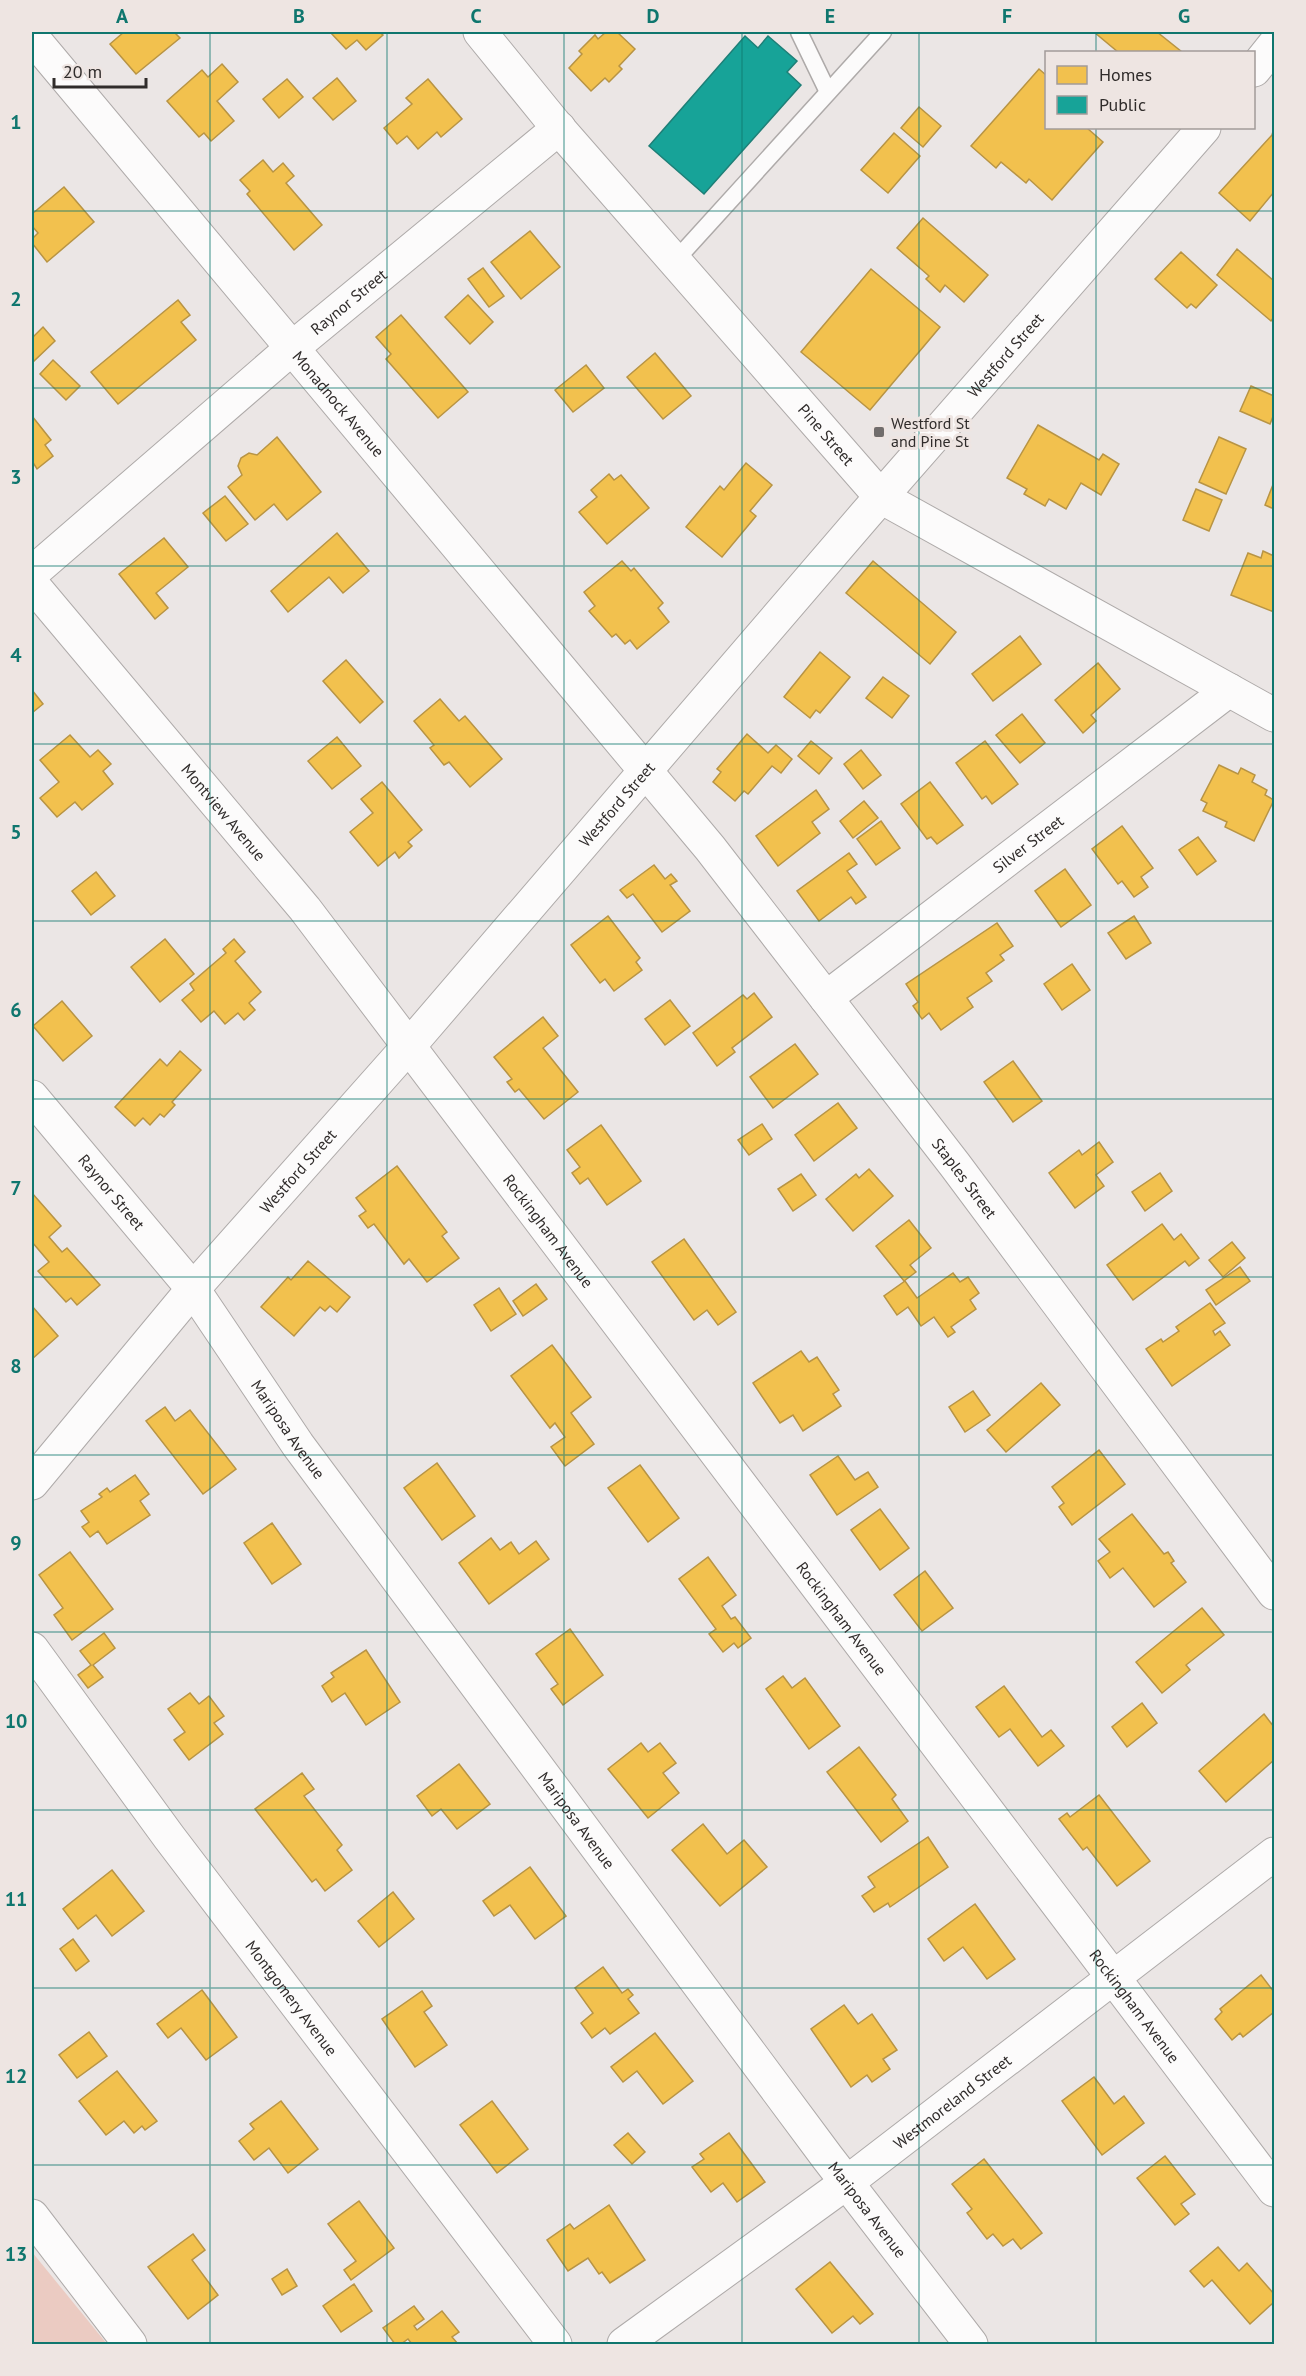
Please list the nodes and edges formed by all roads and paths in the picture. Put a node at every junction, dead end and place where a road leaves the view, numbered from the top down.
1 (480, 32) edge
2 (799, 32) edge
3 (883, 32) edge
4 (32, 37) edge
5 (1275, 45) edge
6 (1255, 69) edge
7 (828, 92) junction
8 (559, 128) junction
9 (1203, 129) edge
10 (675, 261) junction
11 (291, 349) junction
12 (881, 497) junction
13 (32, 573) edge
14 (32, 584) edge
15 (1229, 690) junction
16 (1275, 715) edge
17 (645, 771) junction
18 (826, 998) junction
19 (408, 1046) junction
20 (32, 1097) edge
21 (193, 1289) junction
22 (32, 1483) edge
23 (1275, 1593) edge
24 (32, 1649) edge
25 (1275, 1854) edge
26 (1113, 1978) junction
27 (846, 2182) junction
28 (1275, 2190) edge
29 (32, 2216) edge
30 (130, 2344) edge
31 (555, 2344) edge
32 (624, 2344) edge
33 (971, 2344) edge

1 - 8 street, Pine Street
2 - 7 lane
3 - 7 lane
4 - 11 street, Monadnock Avenue
5 - 6 street
7 - 10 lane
8 - 10 street, Pine Street
8 - 11 street, Raynor Street
9 - 12 street, Westford Street
10 - 12 street, Pine Street
11 - 13 street, Raynor Street
11 - 17 street, Monadnock Avenue
12 - 15 street, Pine Street
12 - 17 street, Westford Street
14 - 19 street, Montview Avenue
15 - 16 street, Pine Street
15 - 18 street, Silver Street
17 - 18 street, Staples Street
17 - 19 street, Westford Street
18 - 23 street, Staples Street
19 - 21 street, Westford Street
19 - 26 street, Rockingham Avenue
20 - 21 street, Raynor Street
21 - 22 street, Westford Street
21 - 27 street, Mariposa Avenue
24 - 31 street, Montgomery Avenue
25 - 26 street, Westmoreland Street
26 - 27 street, Westmoreland Street
26 - 28 street, Rockingham Avenue
27 - 32 street, Westmoreland Street
27 - 33 street, Mariposa Avenue
29 - 30 street

